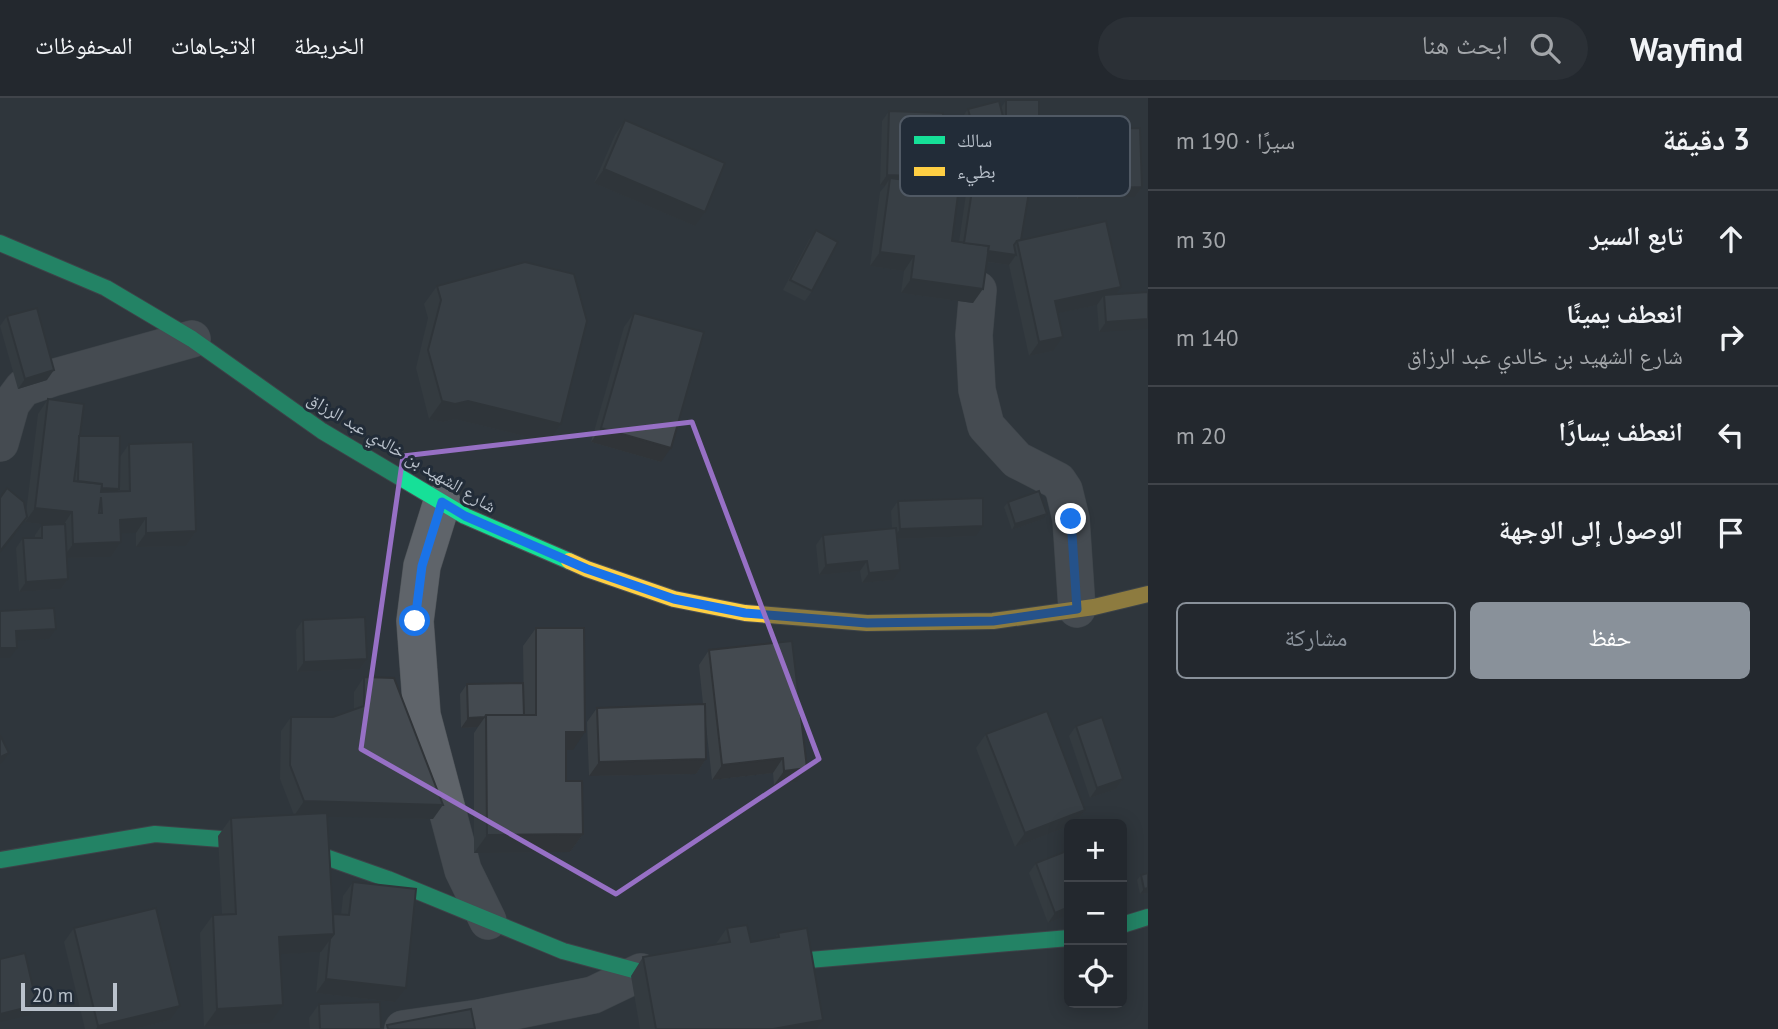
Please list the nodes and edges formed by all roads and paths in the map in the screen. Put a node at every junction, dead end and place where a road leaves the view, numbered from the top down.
1 (0, 243) edge
2 (978, 290) edge
3 (192, 340) junction
4 (0, 443) edge
5 (442, 502) junction
6 (1148, 594) edge
7 (1077, 609) junction
8 (0, 860) edge
9 (1148, 917) edge
10 (488, 921) junction
11 (1127, 923) edge
12 (1064, 938) edge
13 (752, 965) edge
14 (697, 968) edge
15 (641, 972) junction
16 (402, 1029) edge

1 - 3 main road, شارع الشهيد بن خالدي عبد الرزاق
2 - 7 street
3 - 4 street
3 - 5 main road, شارع الشهيد بن خالدي عبد الرزاق
5 - 7 main road, شارع الشهيد بن خالدي عبد الرزاق
5 - 10 street
6 - 7 main road, شارع الشهيد بن خالدي عبد الرزاق
8 - 10 main road
9 - 11 main road
10 - 15 main road
12 - 13 main road
14 - 15 main road
15 - 16 street

